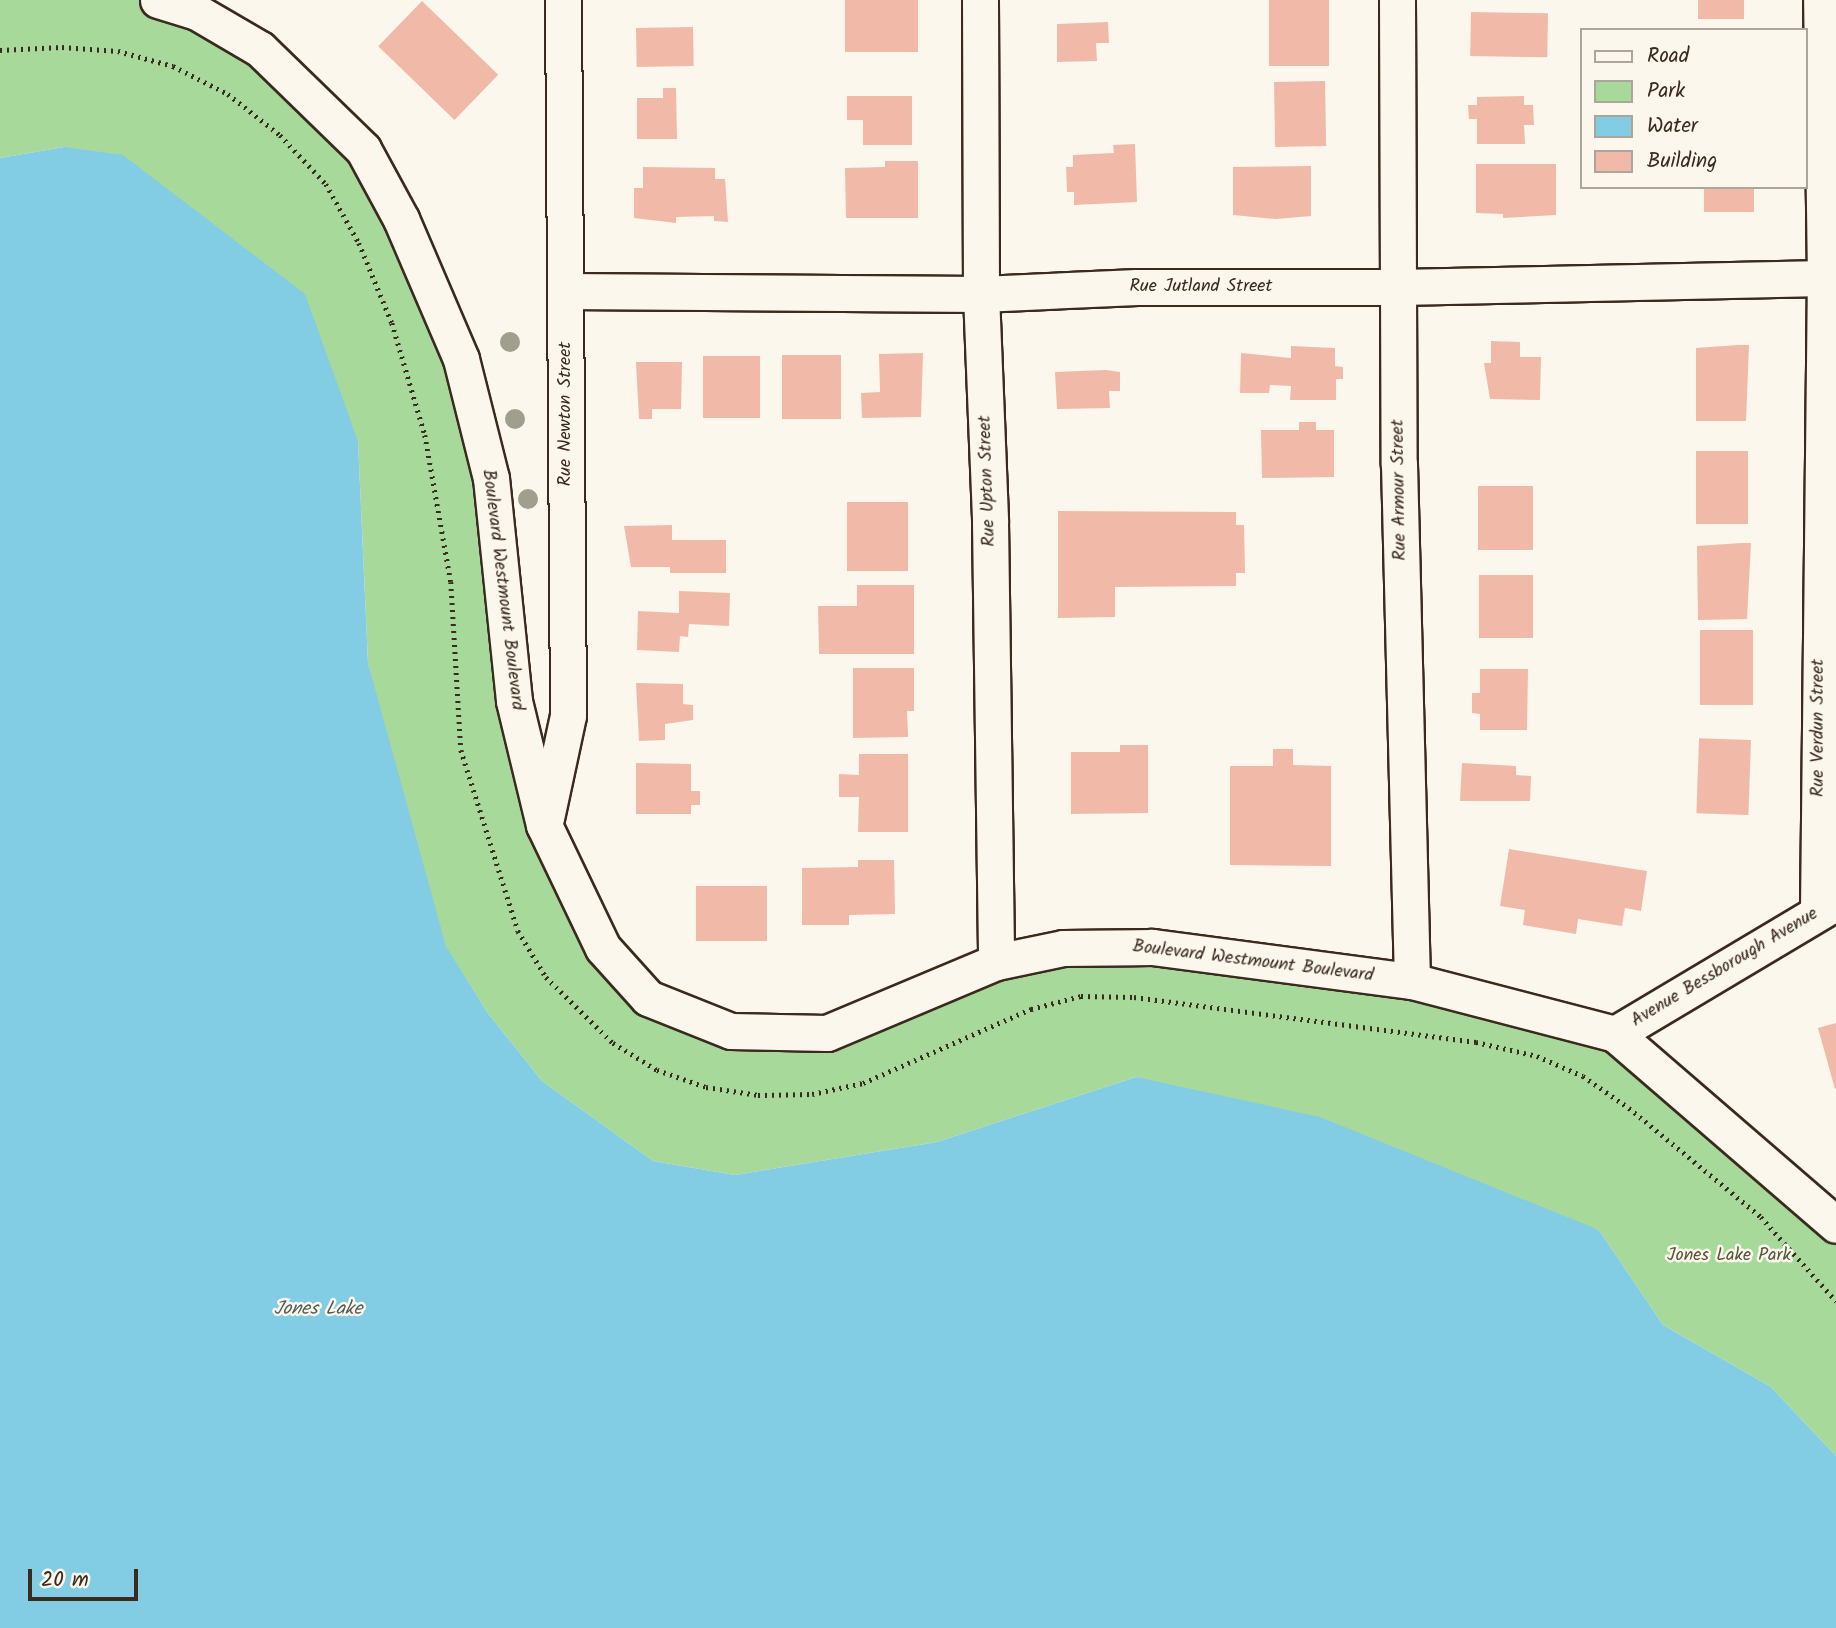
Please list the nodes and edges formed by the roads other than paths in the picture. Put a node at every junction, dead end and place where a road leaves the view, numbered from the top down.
1 (158, 0) edge
2 (563, 0) edge
3 (980, 0) edge
4 (1397, 0) edge
5 (1821, 0) edge
6 (1830, 278) edge
7 (1398, 287) junction
8 (565, 290) junction
9 (981, 294) junction
10 (544, 825) junction
11 (1827, 906) edge
12 (996, 962) junction
13 (1412, 981) junction
14 (1615, 1034) junction
15 (1836, 1225) edge

1 - 10 street, Boulevard Westmount Boulevard
2 - 8 street, Rue Newton Street
3 - 9 street, Rue Upton Street
4 - 7 street, Rue Armour Street
5 - 6 street, Rue Verdun Street
6 - 7 street, Rue Jutland Street
6 - 11 street, Rue Verdun Street
7 - 9 street, Rue Jutland Street
7 - 13 street, Rue Armour Street
8 - 9 street, Rue Jutland Street
8 - 10 street, Rue Newton Street
9 - 12 street, Rue Upton Street
10 - 12 street, Boulevard Westmount Boulevard
11 - 14 street, Avenue Bessborough Avenue
12 - 13 street, Boulevard Westmount Boulevard
13 - 14 street, Boulevard Westmount Boulevard
14 - 15 street, Boulevard Westmount Boulevard

